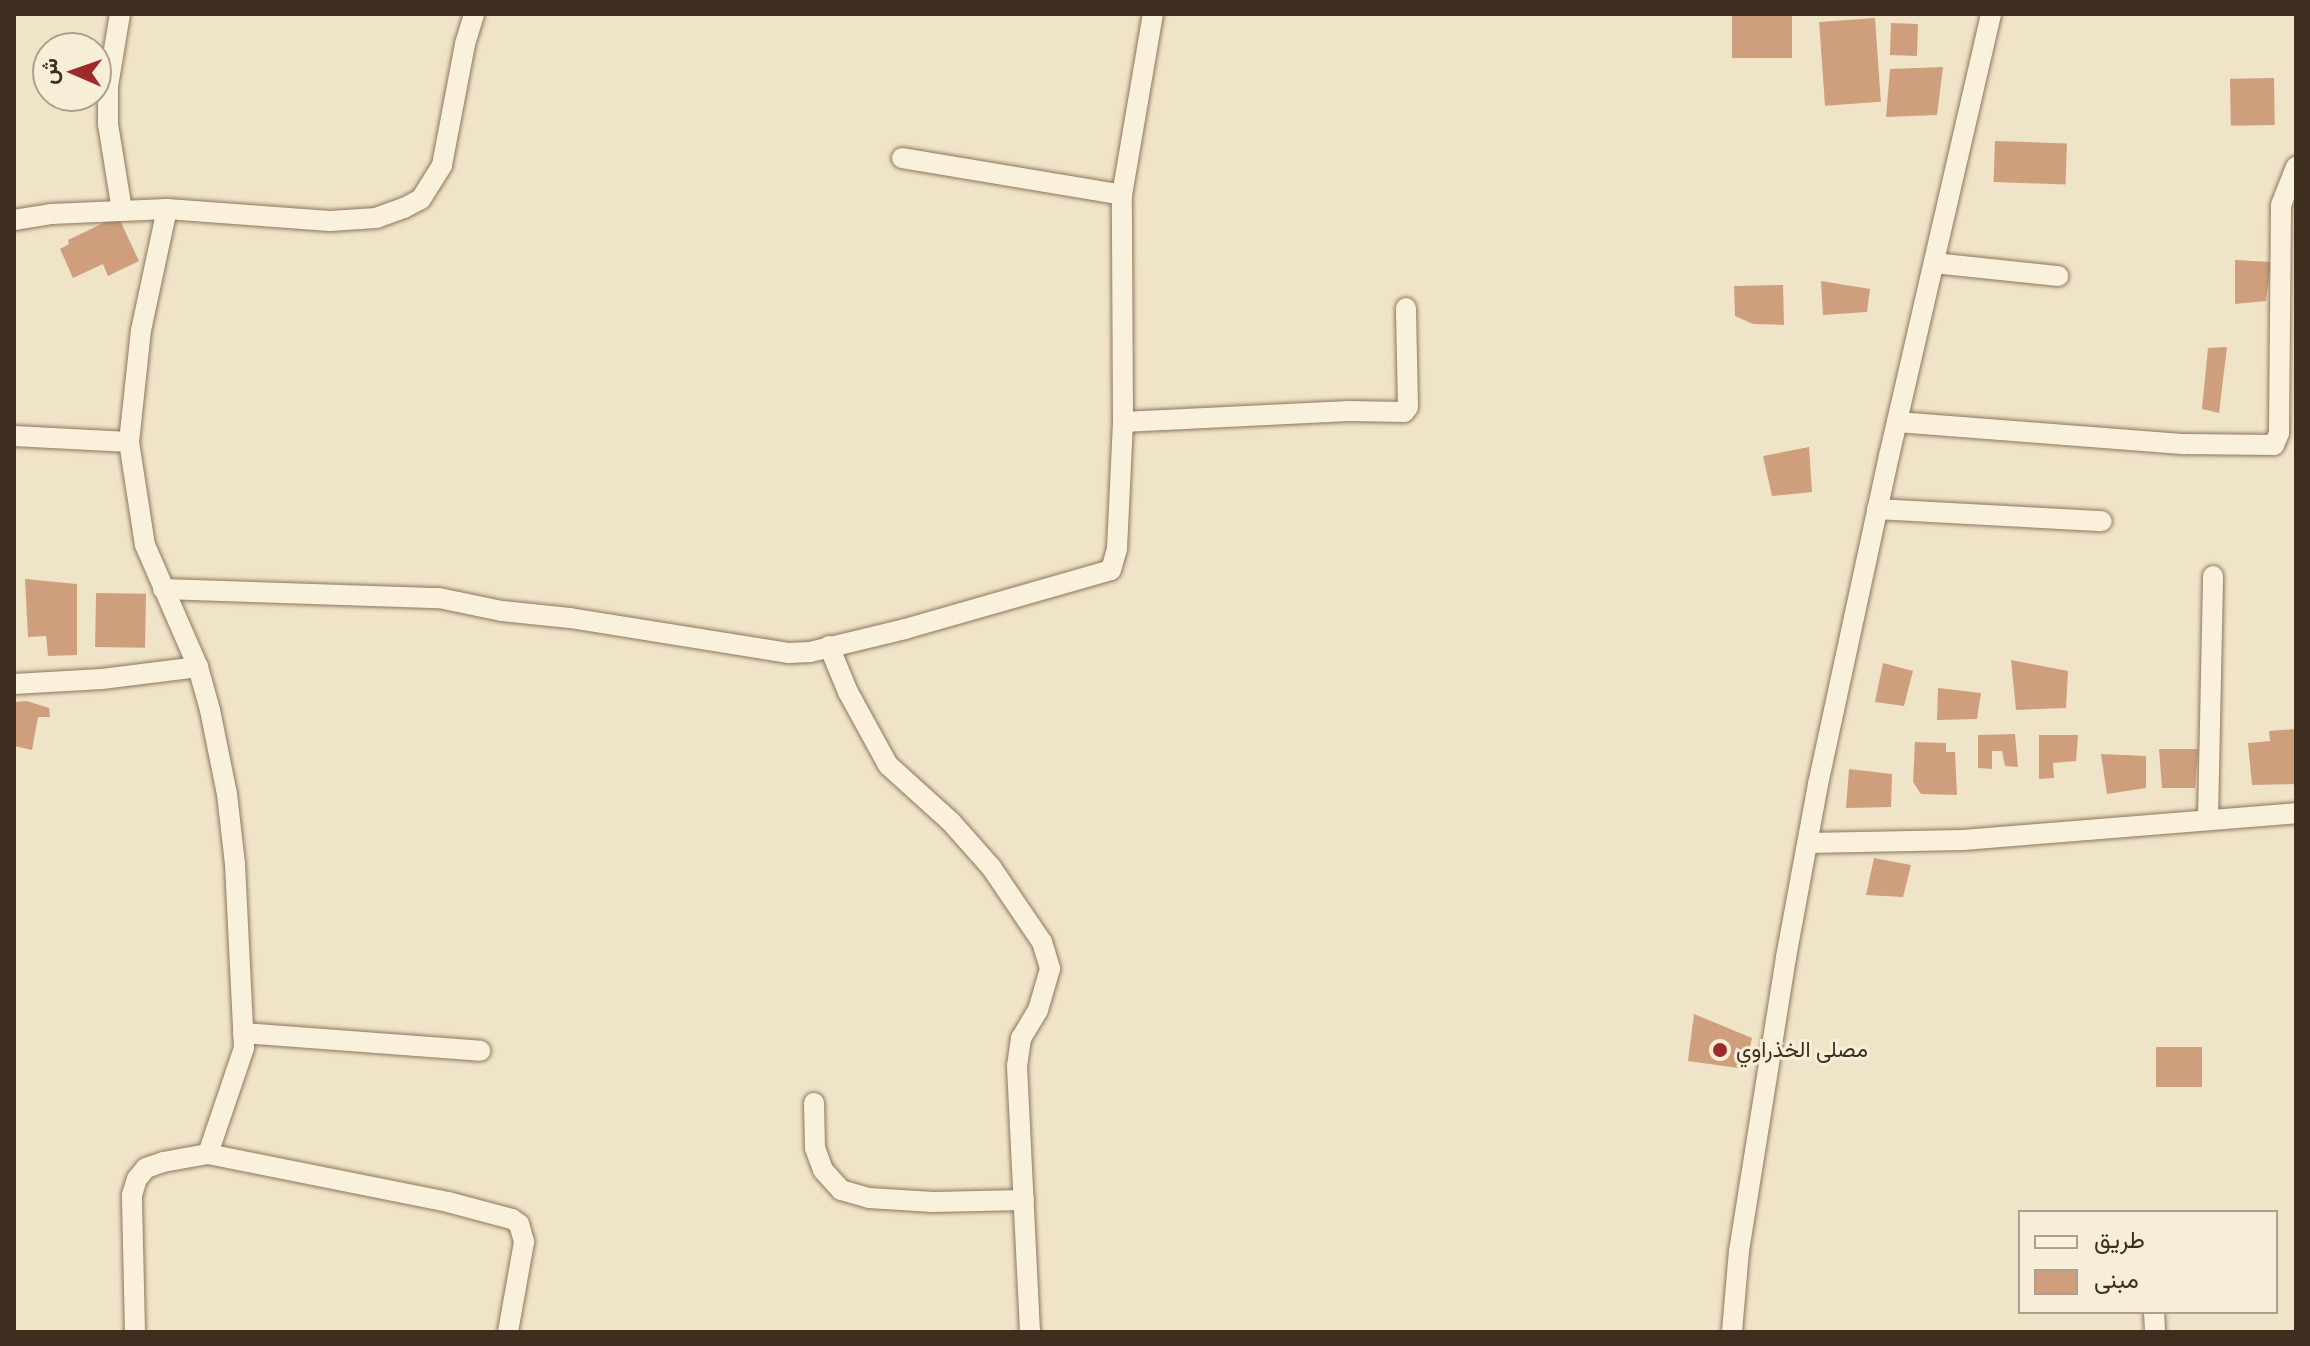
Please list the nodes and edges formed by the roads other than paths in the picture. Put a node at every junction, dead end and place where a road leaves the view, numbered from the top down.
1 (120, 14) edge
2 (474, 14) edge
3 (1153, 14) edge
4 (1991, 14) edge
5 (902, 158) dead end
6 (2296, 167) edge
7 (1122, 195) junction
8 (167, 209) junction
9 (122, 210) junction
10 (14, 220) edge
11 (1934, 263) junction
12 (2058, 276) dead end
13 (1406, 308) dead end
14 (1123, 422) junction
15 (1897, 422) junction
16 (14, 436) edge
17 (129, 442) junction
18 (1877, 509) junction
19 (2102, 521) dead end
20 (2213, 576) dead end
21 (163, 589) junction
22 (829, 646) junction
23 (198, 667) junction
24 (14, 684) edge
25 (2296, 813) edge
26 (2208, 819) junction
27 (1808, 843) junction
28 (243, 1033) junction
29 (480, 1051) dead end
30 (814, 1103) dead end
31 (208, 1154) junction
32 (1024, 1200) junction
33 (135, 1332) edge
34 (508, 1332) edge
35 (1030, 1332) edge
36 (1732, 1332) edge

1 - 9 street
2 - 8 street
3 - 7 street
4 - 11 street
5 - 7 street
6 - 15 street
7 - 14 street
8 - 9 street
8 - 17 street
9 - 10 street
11 - 12 street
11 - 15 street
13 - 14 street
14 - 22 street
15 - 18 street
16 - 17 street
17 - 21 street
18 - 19 street
18 - 27 street
20 - 26 street
21 - 22 street
21 - 23 street
22 - 32 street
23 - 24 street
23 - 28 street
25 - 26 street
26 - 27 street
27 - 36 street
28 - 29 street
28 - 31 street
30 - 32 street
31 - 33 street
31 - 34 street
32 - 35 street

